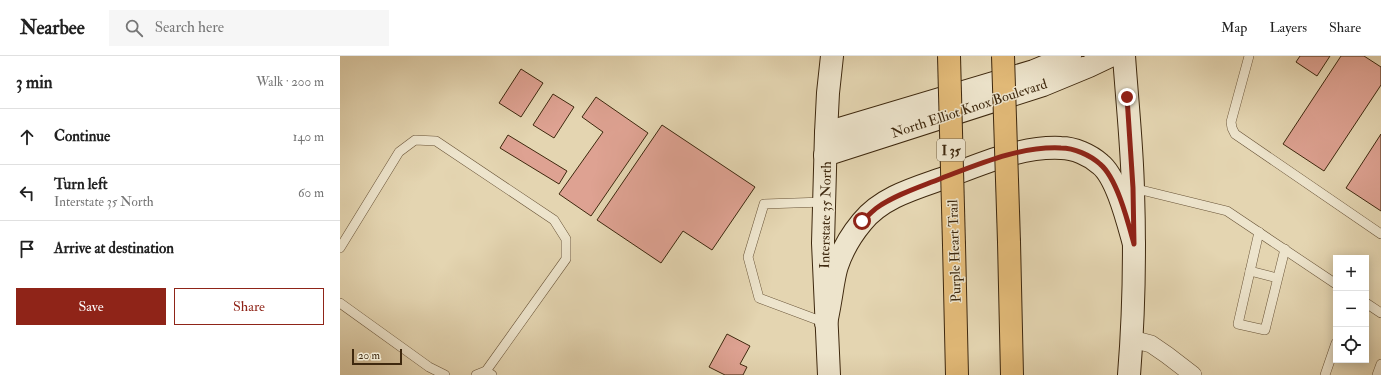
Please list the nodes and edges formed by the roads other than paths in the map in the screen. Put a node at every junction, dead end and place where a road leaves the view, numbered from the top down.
1 (832, 56) edge
2 (949, 56) edge
3 (1003, 56) edge
4 (1070, 56) edge
5 (1110, 56) edge
6 (1124, 56) edge
7 (1249, 56) edge
8 (826, 144) junction
9 (1133, 188) junction
10 (824, 202) junction
11 (1258, 232) junction
12 (1381, 234) edge
13 (1134, 244) junction
14 (340, 248) edge
15 (1284, 249) junction
16 (1250, 271) junction
17 (1277, 278) junction
18 (1333, 282) edge
19 (340, 303) edge
20 (1369, 305) edge
21 (1381, 313) edge
22 (826, 323) junction
23 (1132, 339) junction
24 (1333, 352) edge
25 (1381, 364) edge
26 (489, 373) edge
27 (445, 375) edge
28 (476, 375) edge
29 (829, 375) edge
30 (957, 375) edge
31 (1012, 375) edge
32 (1129, 375) edge
33 (1193, 375) edge
34 (1325, 375) edge
35 (1377, 375) edge

1 - 8 main road, Interstate 35 North
2 - 30 highway, Purple Heart Trail / I 35, bridge
3 - 31 highway, bridge
4 - 8 main road, North Elliot Knox Boulevard
5 - 8 main road, North Elliot Knox Boulevard
6 - 9 main road
7 - 12 lane
8 - 10 main road, Interstate 35 North
9 - 11 lane
9 - 13 main road
10 - 22 main road, Interstate 35 North
10 - 22 lane
11 - 15 lane
11 - 16 lane
13 - 22 main road
13 - 23 main road
14 - 26 lane
15 - 17 lane
15 - 18 lane
16 - 17 lane
16 - 17 lane
19 - 27 lane
20 - 21 lane
22 - 29 main road, Interstate 35 North
23 - 32 main road
23 - 33 street
24 - 34 lane
25 - 35 lane
26 - 28 lane

